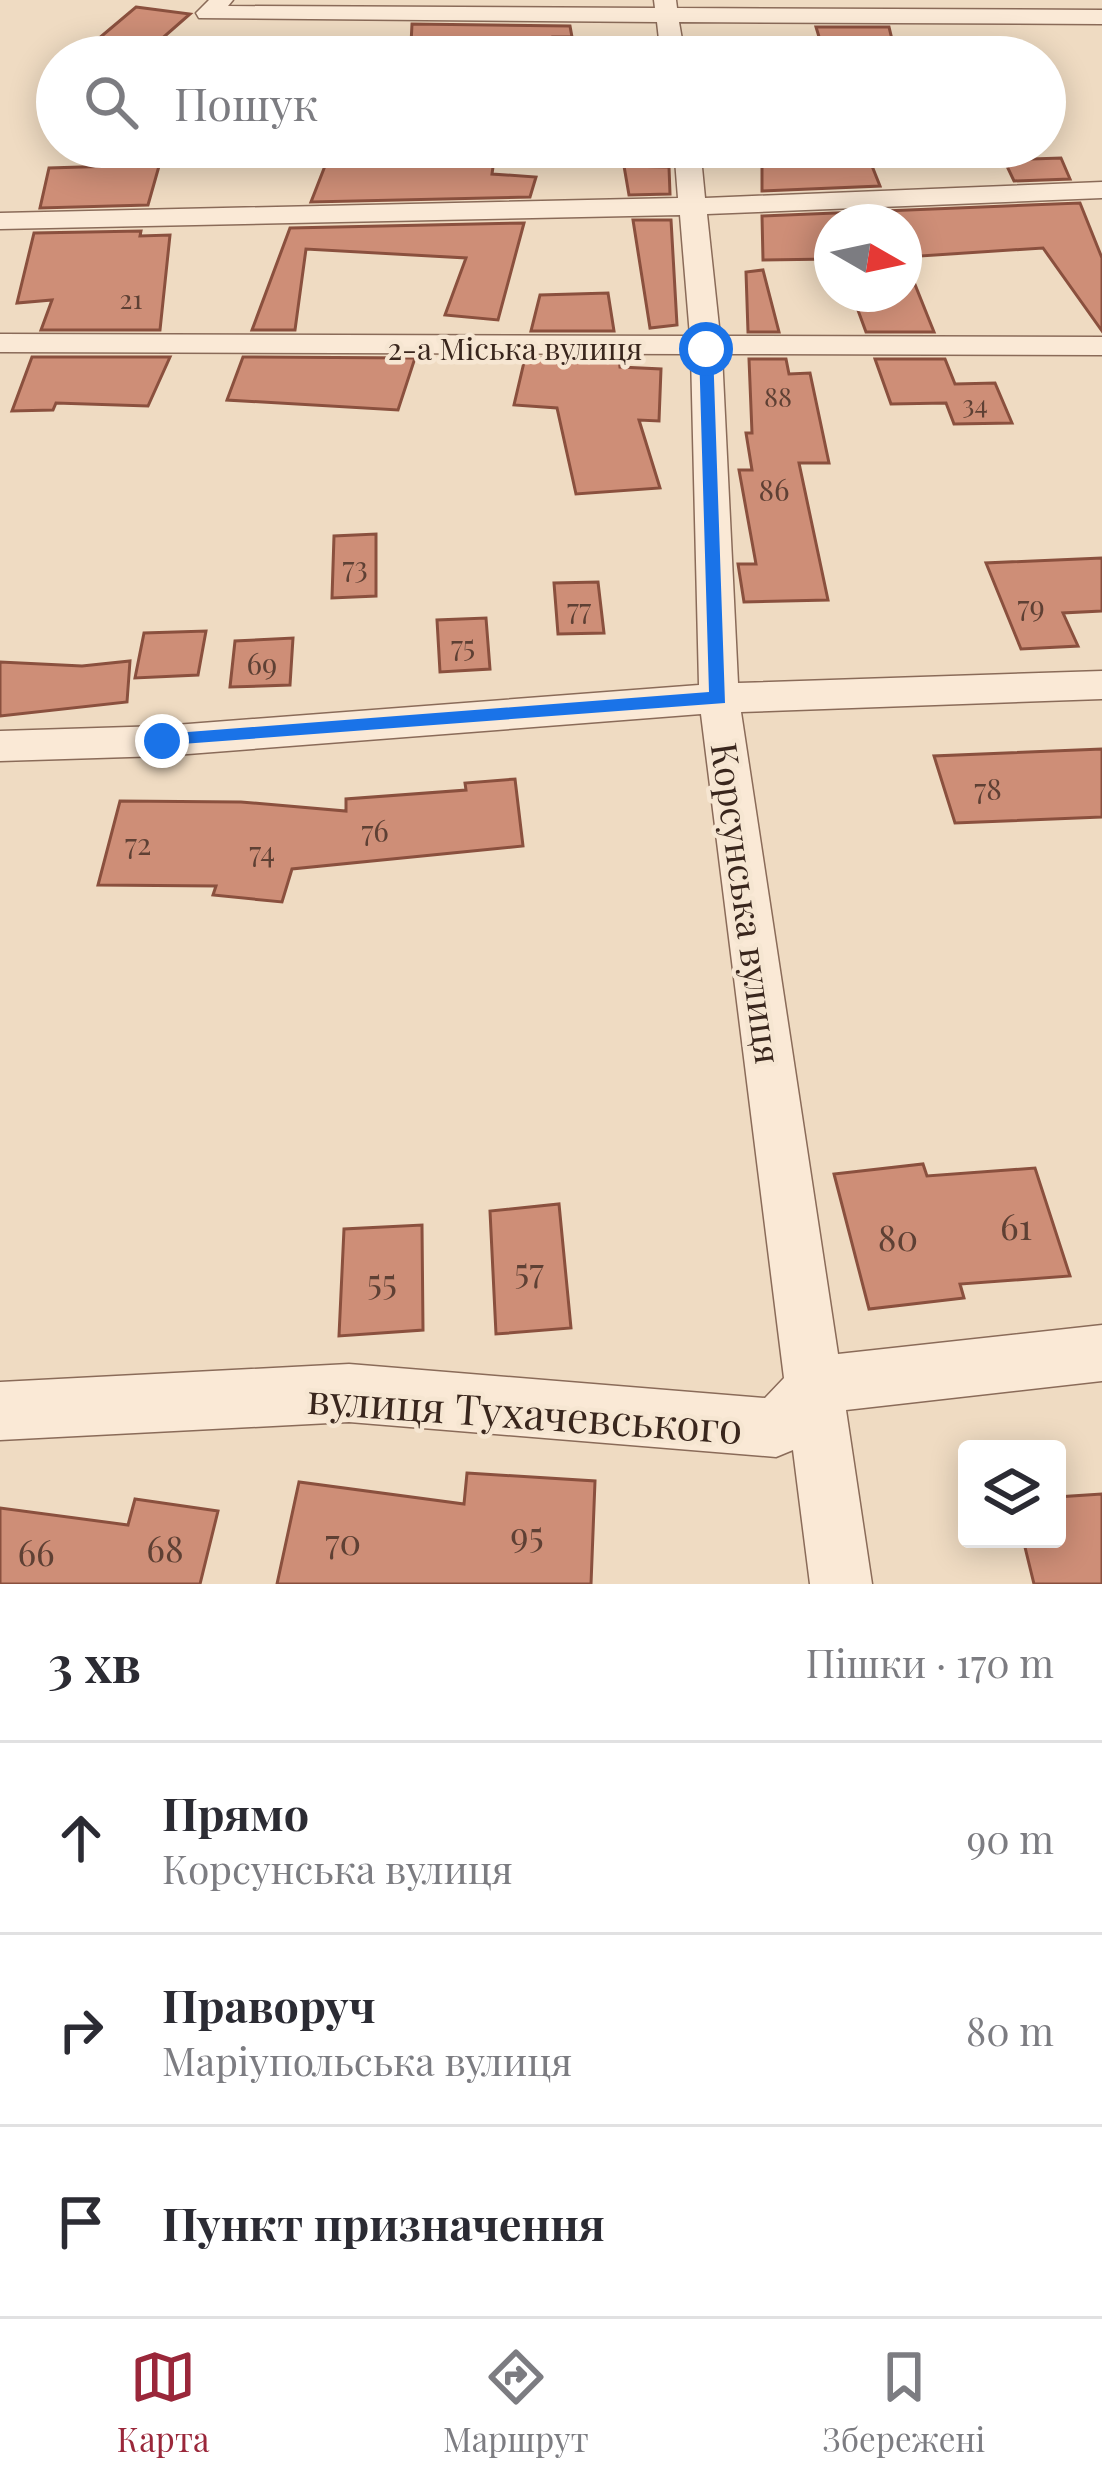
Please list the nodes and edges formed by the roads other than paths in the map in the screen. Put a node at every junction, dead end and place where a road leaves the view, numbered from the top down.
1 (222, 0) edge
2 (665, 7) edge
3 (1102, 16) edge
4 (691, 168) edge
5 (1102, 190) edge
6 (697, 206) junction
7 (0, 221) edge
8 (0, 344) edge
9 (1102, 346) edge
10 (706, 349) junction
11 (1102, 685) edge
12 (718, 698) junction
13 (0, 746) edge
14 (1102, 1352) edge
15 (817, 1385) junction
16 (0, 1412) edge
17 (841, 1584) edge

1 - 2 street
2 - 3 street
4 - 6 street, Корсунська вулиця
5 - 6 street
6 - 7 street
6 - 10 street, Корсунська вулиця
8 - 10 street, 2-а Міська вулиця
9 - 10 street, 2-а Міська вулиця
10 - 12 street, Корсунська вулиця
11 - 12 street
12 - 13 street
12 - 15 street, Корсунська вулиця
14 - 15 street
15 - 16 street, вулиця Тухачевського
15 - 17 street, Корсунська вулиця

